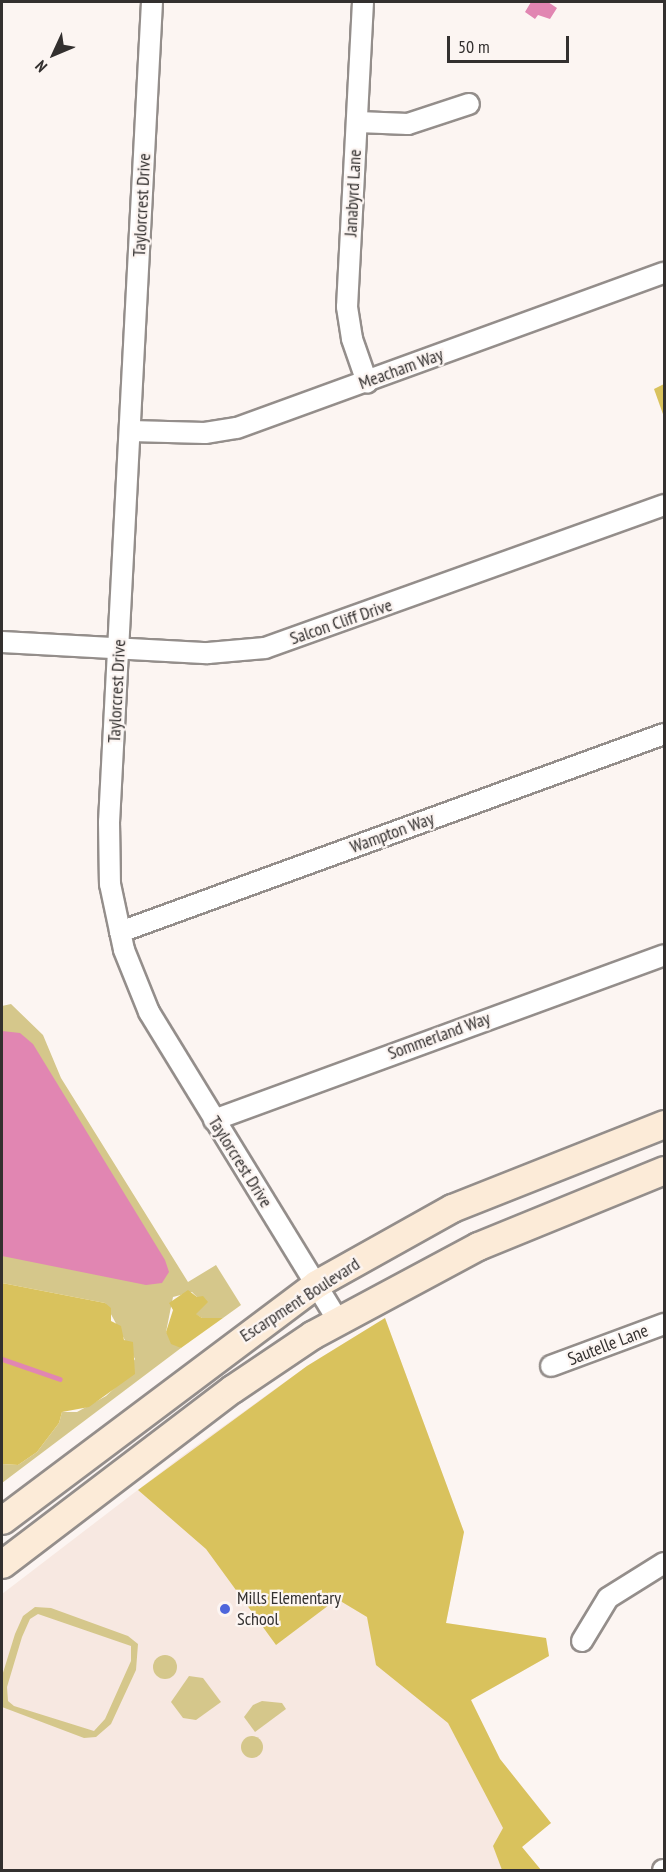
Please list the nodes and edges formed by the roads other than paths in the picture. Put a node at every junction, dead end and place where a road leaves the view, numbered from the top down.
1 (152, 2) edge
2 (363, 2) edge
3 (469, 104) dead end
4 (358, 122) junction
5 (664, 273) edge
6 (367, 382) junction
7 (131, 431) junction
8 (664, 505) edge
9 (2, 642) edge
10 (120, 650) junction
11 (664, 734) edge
12 (120, 932) junction
13 (664, 955) edge
14 (214, 1120) junction
15 (664, 1124) edge
16 (664, 1170) edge
17 (316, 1284) junction
18 (338, 1321) junction
19 (664, 1324) edge
20 (551, 1366) dead end
21 (2, 1520) edge
22 (664, 1563) edge
23 (2, 1564) edge
24 (582, 1641) dead end

1 - 7 street, Taylorcrest Drive
2 - 4 street, Janabyrd Lane
3 - 4 street
4 - 6 street, Janabyrd Lane
5 - 6 street, Meacham Way
6 - 7 street, Meacham Way
7 - 10 street, Taylorcrest Drive
8 - 10 street, Salcon Cliff Drive
9 - 10 street, Salcon Cliff Drive
10 - 12 street, Taylorcrest Drive
11 - 12 street, Wampton Way
12 - 14 street, Taylorcrest Drive
13 - 14 street, Sommerland Way
14 - 17 street, Taylorcrest Drive
15 - 17 main road, Escarpment Boulevard
16 - 18 main road, Escarpment Boulevard
17 - 18 street, Taylorcrest Drive
17 - 21 main road, Escarpment Boulevard
18 - 23 main road, Escarpment Boulevard
19 - 20 street, Sautelle Lane
22 - 24 street

